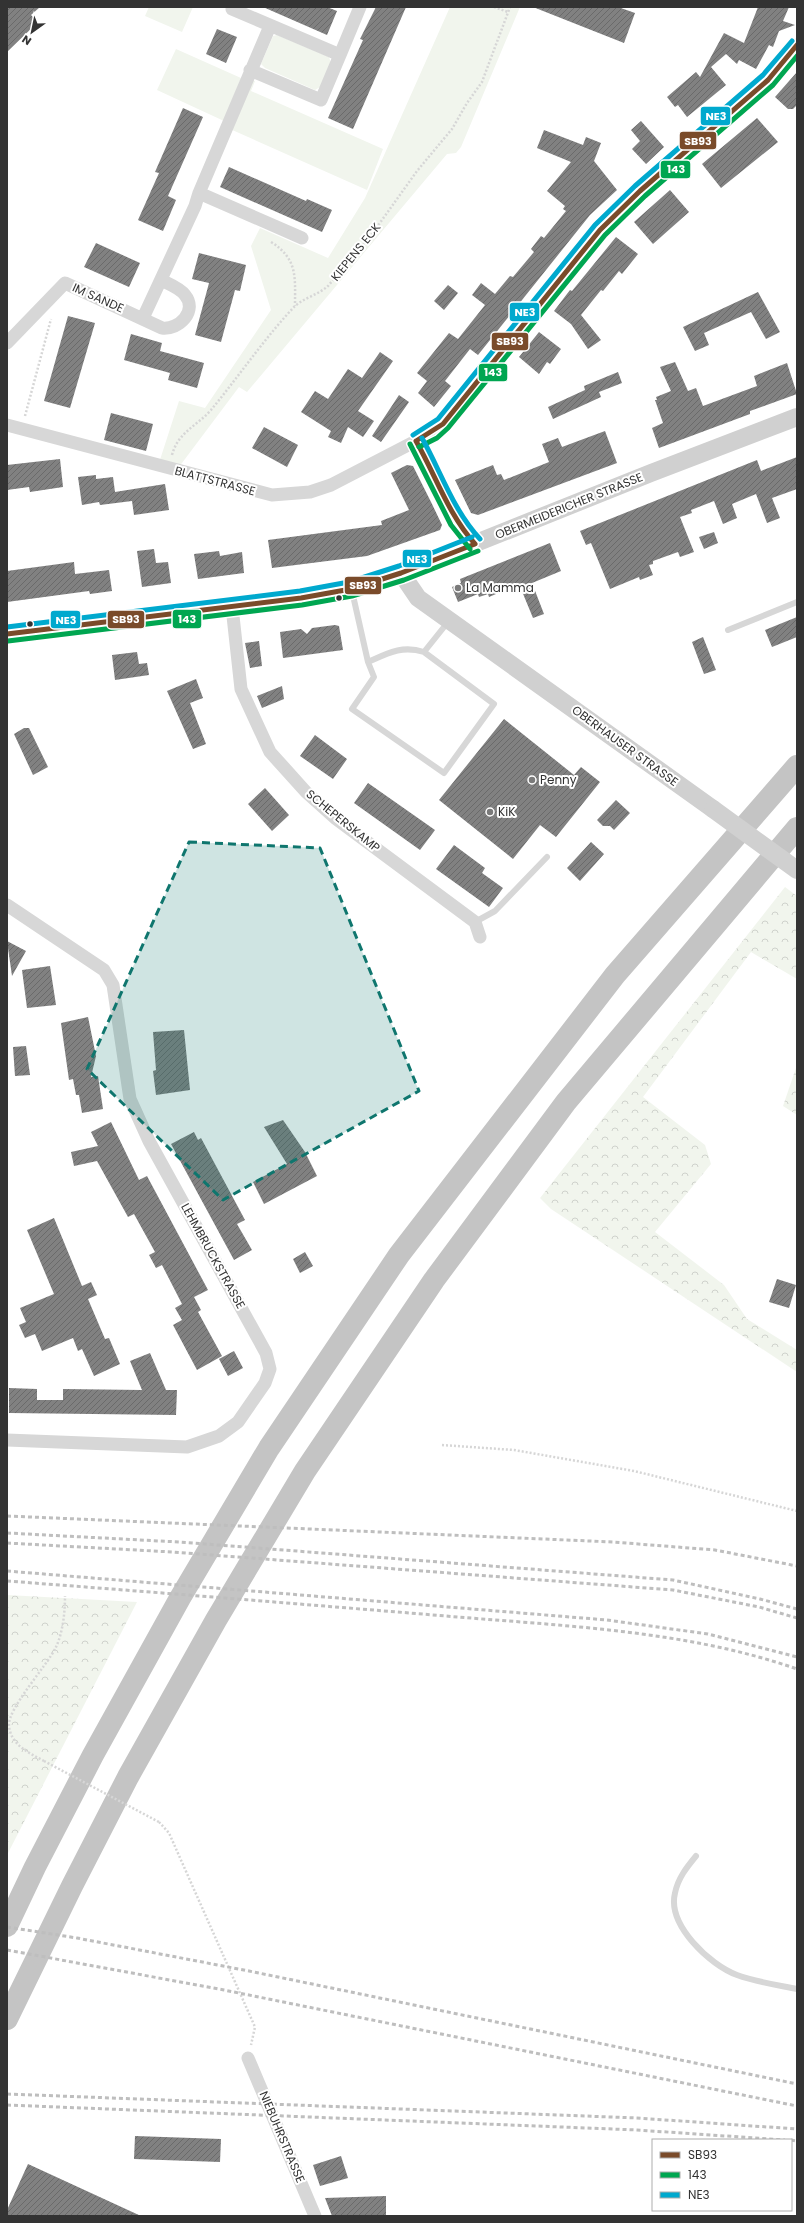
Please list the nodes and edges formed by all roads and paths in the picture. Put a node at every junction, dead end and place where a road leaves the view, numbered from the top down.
1 (360, 7) edge
2 (494, 7) edge
3 (510, 7) edge
4 (232, 9) dead end
5 (508, 12) junction
6 (270, 26) junction
7 (797, 45) edge
8 (340, 54) junction
9 (250, 70) junction
10 (198, 193) junction
11 (302, 238) dead end
12 (269, 240) dead end
13 (161, 280) junction
14 (50, 299) junction
15 (295, 306) junction
16 (143, 318) junction
17 (7, 343) edge
18 (797, 417) edge
19 (7, 425) edge
20 (21, 429) junction
21 (416, 441) junction
22 (169, 469) junction
23 (476, 544) junction
24 (401, 573) junction
25 (351, 589) junction
26 (797, 602) edge
27 (232, 607) junction
28 (449, 620) junction
29 (728, 630) dead end
30 (7, 634) edge
31 (424, 652) junction
32 (368, 662) junction
33 (797, 766) edge
34 (797, 828) edge
35 (547, 857) dead end
36 (797, 870) edge
37 (7, 905) edge
38 (475, 922) junction
39 (480, 937) dead end
40 (7, 1440) edge
41 (442, 1444) dead end
42 (797, 1511) edge
43 (64, 1596) dead end
44 (696, 1856) dead end
45 (7, 1926) edge
46 (797, 1989) edge
47 (7, 2019) edge
48 (248, 2058) joint
49 (315, 2216) edge

1 - 8 street
2 - 5 path
3 - 5 path, KIEPENS ECK
4 - 6 street
5 - 15 path, KIEPENS ECK
6 - 8 street
6 - 9 street
7 - 21 street, BLATTSTRASSE
8 - 9 street
9 - 10 street
10 - 11 street
10 - 13 street
12 - 15 path
13 - 16 street
13 - 16 street, IM SANDE
14 - 16 street, IM SANDE
14 - 17 street, IM SANDE
14 - 20 path
15 - 22 path, KIEPENS ECK
18 - 23 main road, OBERMEIDERICHER STRASSE
19 - 20 street, BLATTSTRASSE
20 - 22 street, BLATTSTRASSE
21 - 22 street, BLATTSTRASSE
21 - 23 street
23 - 24 main road, OBERMEIDERICHER STRASSE
24 - 25 main road, OBERMEIDERICHER STRASSE
24 - 28 main road, OBERHAUSER STRASSE
25 - 27 main road, OBERMEIDERICHER STRASSE
25 - 32 lane
26 - 29 lane
27 - 30 main road, OBERMEIDERICHER STRASSE
27 - 38 street, SCHEPERSKAMP
28 - 31 lane
28 - 36 main road, OBERHAUSER STRASSE, bridge
31 - 32 lane
31 - 32 lane
33 - 45 highway
34 - 47 highway
35 - 38 lane
37 - 40 street, LEHMBRUCKSTRASSE
38 - 39 street
41 - 42 path
43 - 48 path, bridge
44 - 46 lane
48 - 49 street, NIEBUHRSTRASSE

